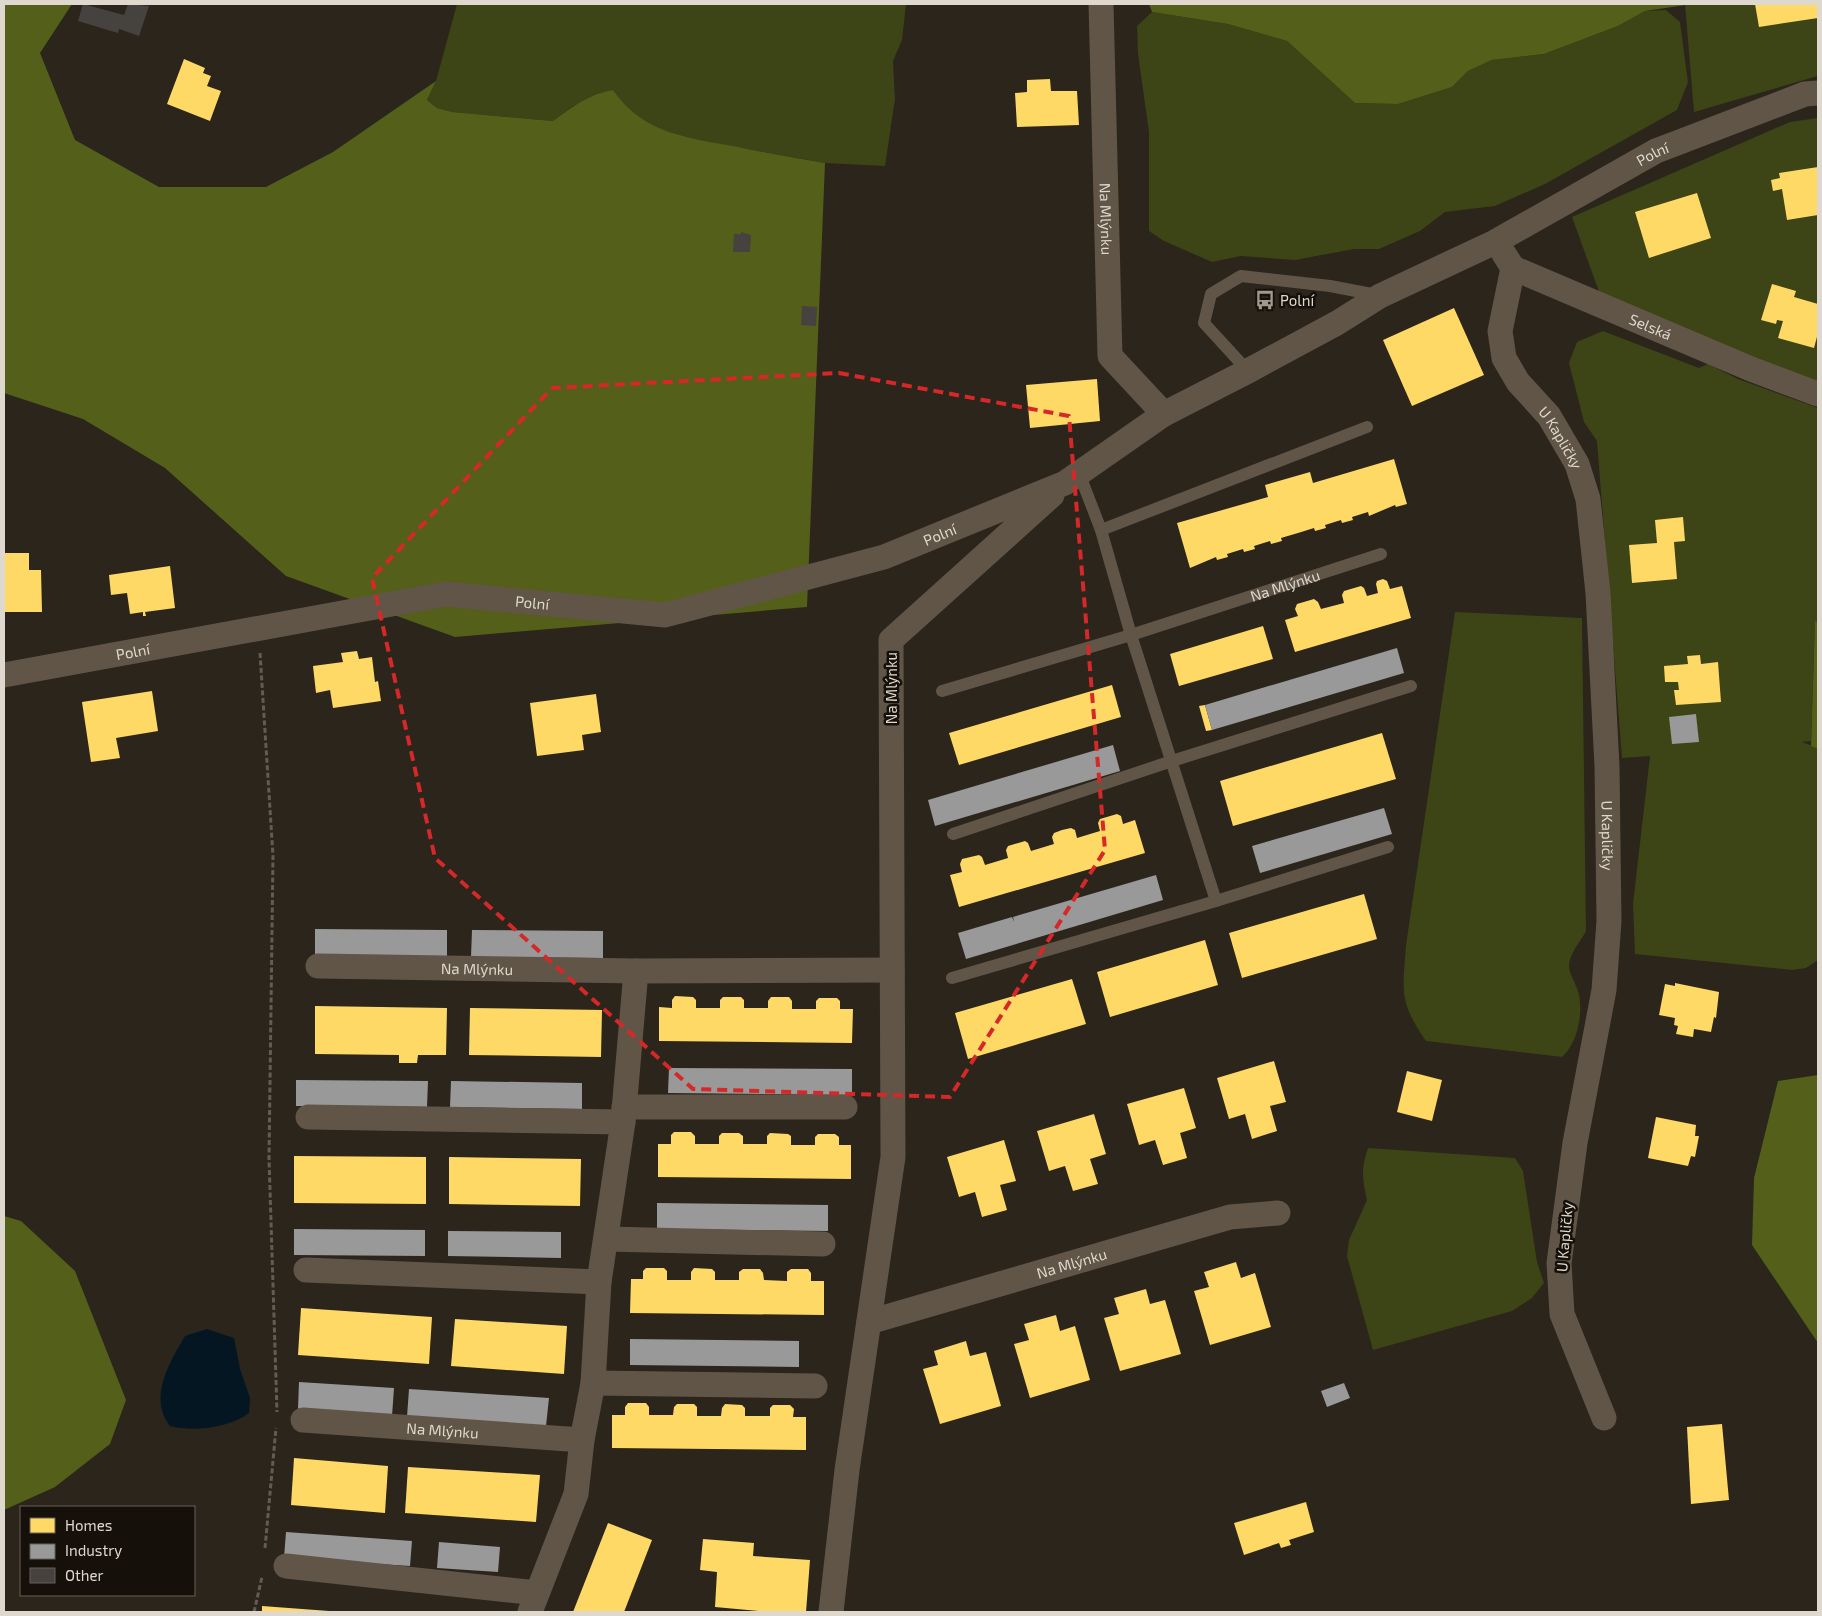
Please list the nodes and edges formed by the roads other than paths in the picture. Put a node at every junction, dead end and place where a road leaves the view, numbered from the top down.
1 (1101, 4) edge
2 (1818, 92) edge
3 (1495, 242) junction
4 (1513, 268) junction
5 (1380, 296) junction
6 (1248, 371) junction
7 (1818, 394) edge
8 (1164, 414) junction
9 (1367, 427) dead end
10 (1072, 478) junction
11 (1102, 530) junction
12 (1382, 554) dead end
13 (1131, 635) junction
14 (4, 675) edge
15 (1411, 686) dead end
16 (942, 691) dead end
17 (1172, 761) junction
18 (953, 834) dead end
19 (1388, 847) dead end
20 (1216, 901) junction
21 (318, 966) dead end
22 (892, 970) junction
23 (636, 971) junction
24 (952, 978) dead end
25 (845, 1108) dead end
26 (624, 1114) junction
27 (308, 1117) dead end
28 (1278, 1213) dead end
29 (607, 1239) junction
30 (823, 1244) dead end
31 (306, 1270) dead end
32 (598, 1282) junction
33 (869, 1322) junction
34 (593, 1383) junction
35 (815, 1386) dead end
36 (1604, 1418) dead end
37 (303, 1420) dead end
38 (582, 1440) junction
39 (274, 1568) road end
40 (533, 1603) edge
41 (831, 1612) edge

1 - 8 street, Na Mlýnku
2 - 3 street, Polní
3 - 4 street
3 - 5 street, Polní
4 - 7 street, Selská
4 - 36 street, U Kapličky
5 - 6 street, Polní
5 - 6 lane
6 - 8 street, Polní
8 - 10 street, Polní
9 - 11 lane
10 - 11 lane
10 - 14 street, Polní
10 - 22 street, Na Mlýnku
11 - 13 lane
12 - 13 lane, Na Mlýnku
13 - 16 lane, Na Mlýnku
13 - 17 lane
15 - 17 lane
17 - 18 lane
17 - 20 lane
19 - 20 lane
20 - 24 lane
21 - 23 street, Na Mlýnku
22 - 23 street, Na Mlýnku
22 - 33 street, Na Mlýnku
23 - 26 street
25 - 26 street
26 - 27 street
26 - 29 street
28 - 33 street, Na Mlýnku
29 - 30 street
29 - 32 street
31 - 32 street
32 - 34 street
33 - 41 street, Na Mlýnku
34 - 35 street
34 - 38 street
37 - 38 street, Na Mlýnku
38 - 40 street
39 - 40 street

